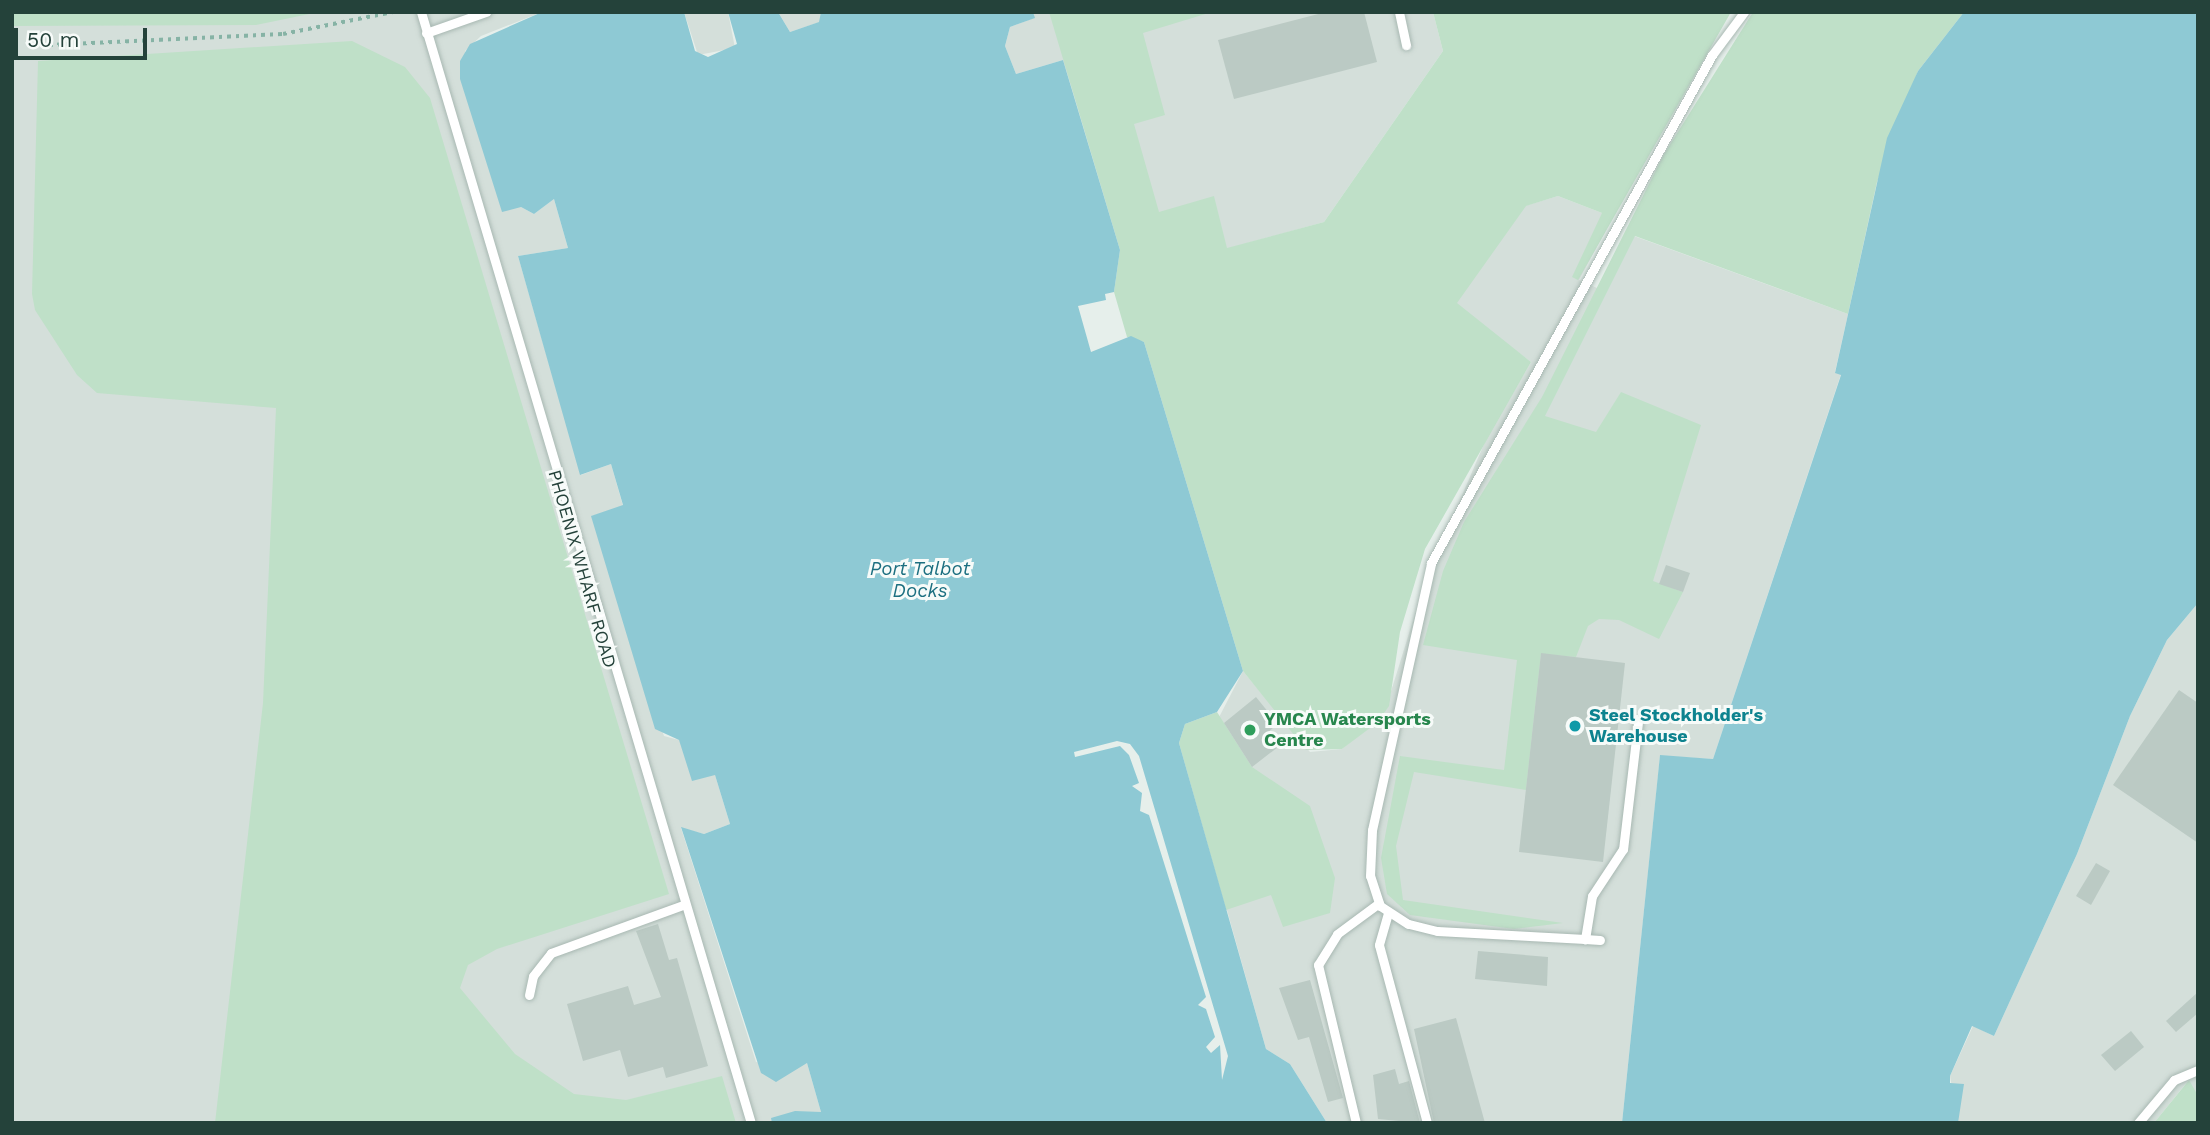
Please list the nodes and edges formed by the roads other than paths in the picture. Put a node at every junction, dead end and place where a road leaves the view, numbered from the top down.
1 (421, 12) edge
2 (486, 12) edge
3 (1399, 12) edge
4 (1744, 12) edge
5 (426, 33) junction
6 (1406, 46) dead end
7 (1637, 722) dead end
8 (1379, 903) junction
9 (683, 905) junction
10 (1388, 913) junction
11 (1585, 939) junction
12 (1600, 940) dead end
13 (528, 995) dead end
14 (2198, 1070) edge
15 (751, 1123) edge
16 (1356, 1123) edge
17 (1427, 1123) edge
18 (2138, 1123) edge

1 - 5 lane, PHOENIX WHARF ROAD
2 - 5 lane
3 - 6 lane
4 - 8 lane
5 - 9 lane, PHOENIX WHARF ROAD
7 - 11 lane
8 - 10 lane
8 - 16 lane
9 - 13 lane
9 - 15 lane, PHOENIX WHARF ROAD
10 - 11 lane
10 - 17 lane
11 - 12 lane
14 - 18 lane

